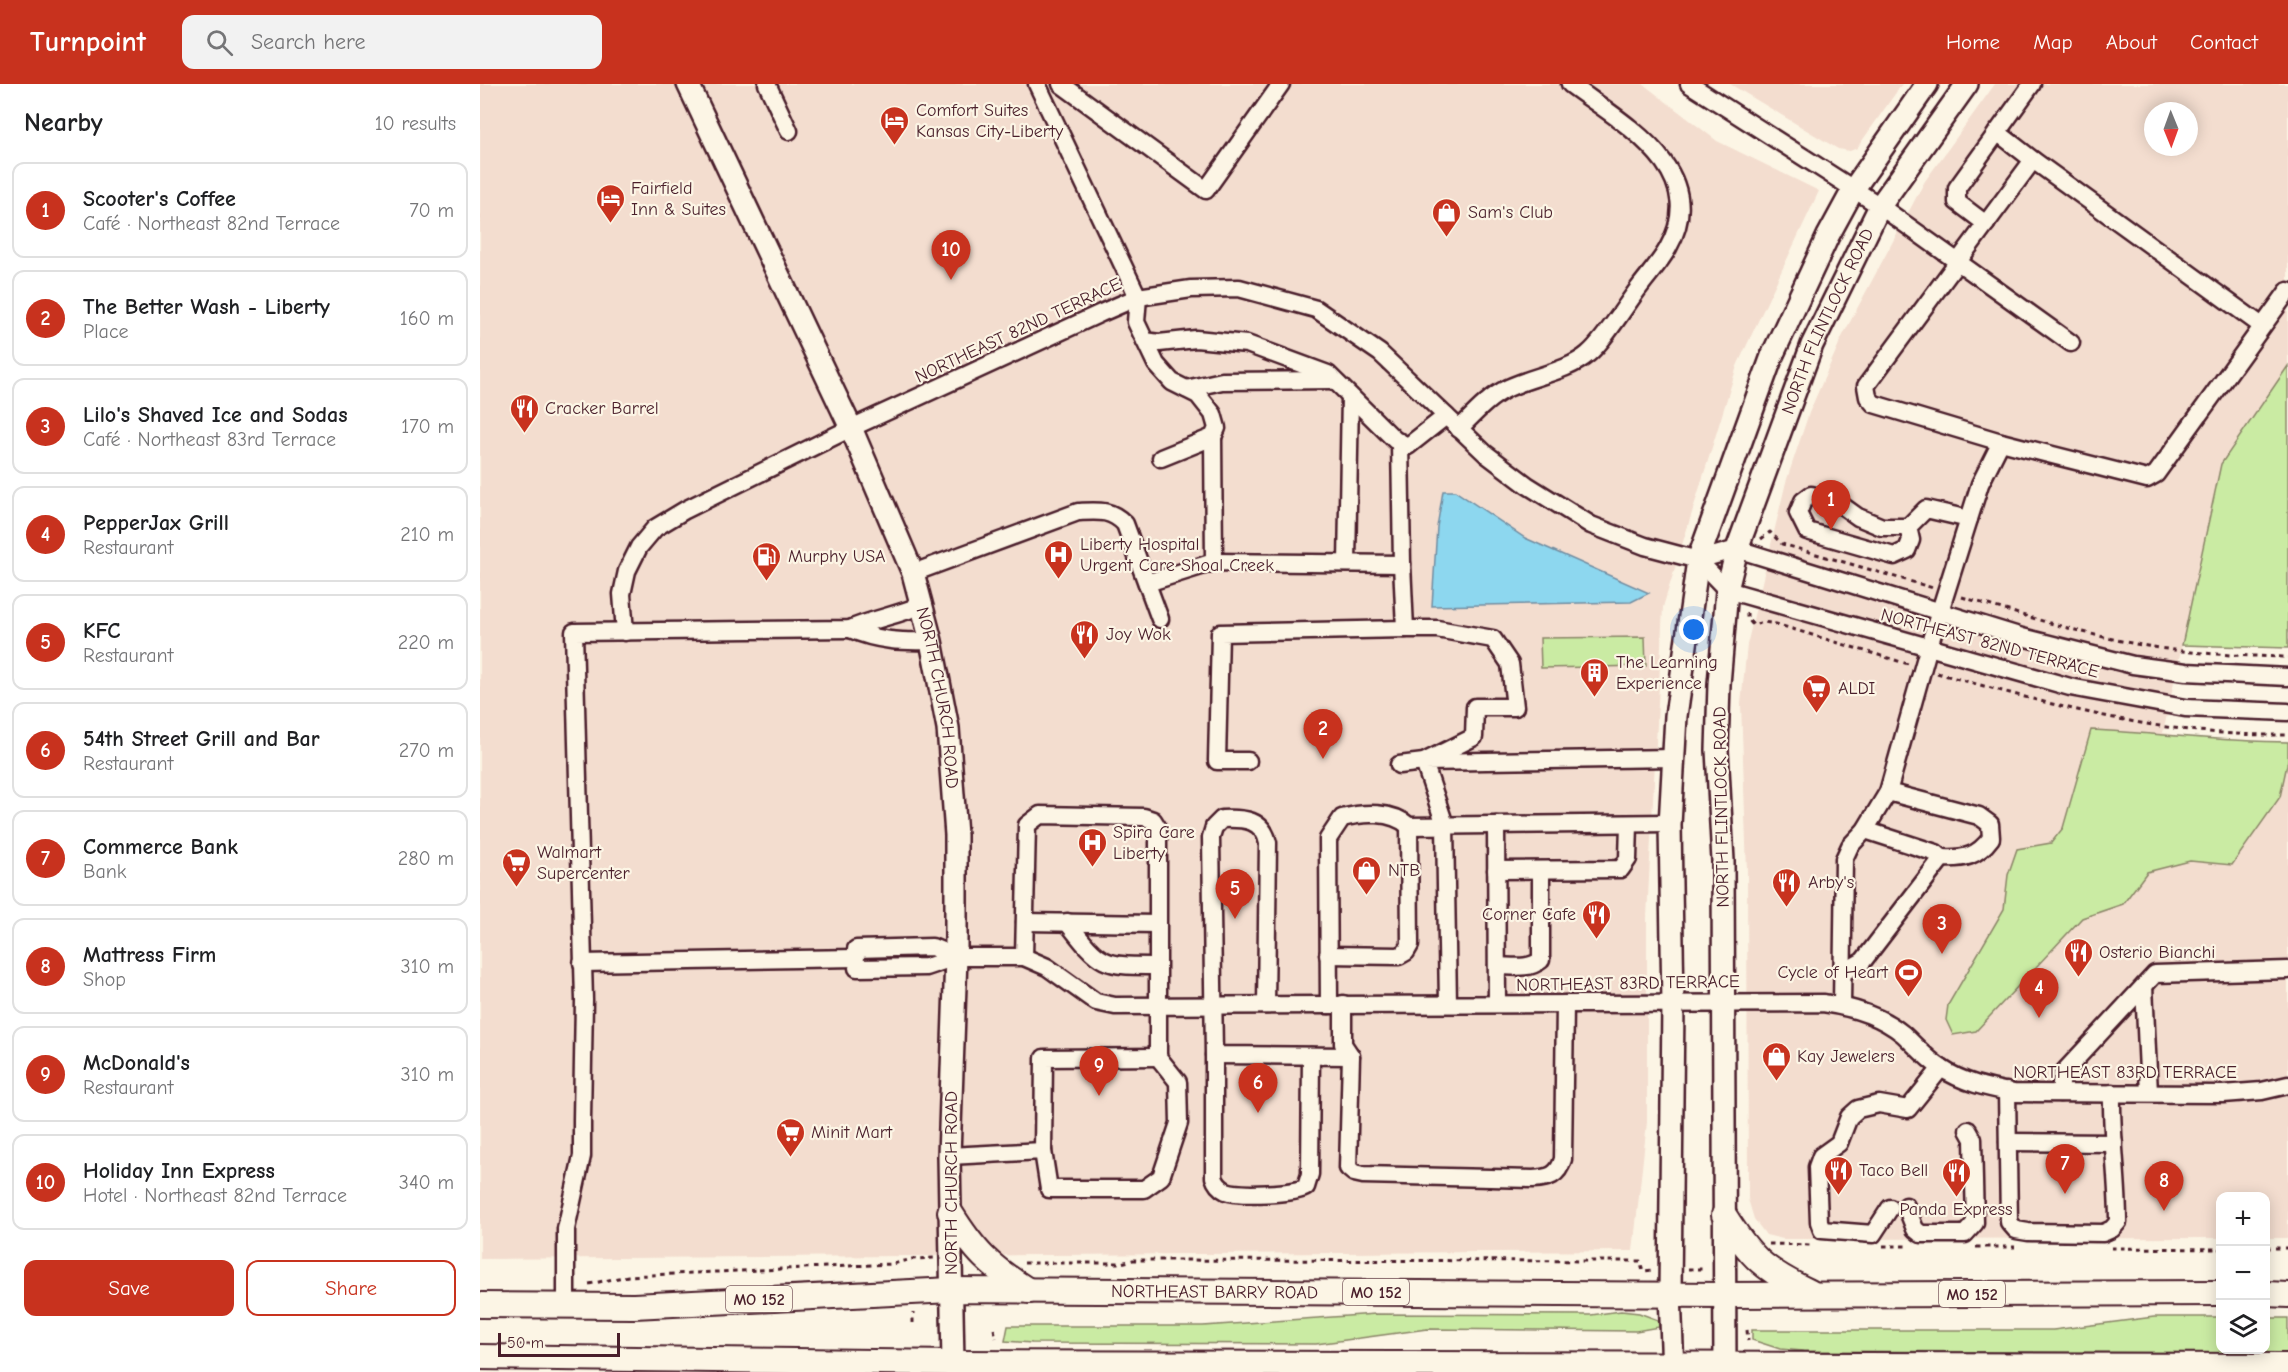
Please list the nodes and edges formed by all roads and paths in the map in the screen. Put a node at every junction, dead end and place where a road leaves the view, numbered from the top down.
1 (688, 84) edge
2 (767, 84) edge
3 (1037, 84) edge
4 (1061, 84) edge
5 (1281, 84) edge
6 (1570, 84) edge
7 (1927, 84) edge
8 (1967, 84) edge
9 (2032, 84) edge
10 (1693, 85) edge
11 (789, 131) dead end
12 (1997, 132) junction
13 (2033, 160) junction
14 (1853, 190) junction
15 (1880, 206) junction
16 (1986, 224) junction
17 (1958, 262) junction
18 (2288, 291) edge
19 (1138, 297) junction
20 (2262, 326) junction
21 (1145, 341) junction
22 (2071, 343) dead end
23 (1334, 380) junction
24 (1186, 388) junction
25 (1350, 396) junction
26 (1446, 416) junction
27 (850, 429) junction
28 (1459, 429) junction
29 (1213, 437) junction
30 (1400, 442) junction
31 (2001, 442) junction
32 (1161, 458) dead end
33 (1969, 519) junction
34 (1908, 527) junction
35 (1747, 552) junction
36 (1698, 560) junction
37 (1214, 562) junction
38 (1347, 563) junction
39 (1402, 564) junction
40 (913, 573) junction
41 (1147, 583) junction
42 (1727, 590) junction
43 (1947, 592) junction
44 (922, 605) junction
45 (1941, 612) junction
46 (1160, 620) dead end
47 (850, 629) junction
48 (1405, 629) junction
49 (625, 632) junction
50 (931, 640) junction
51 (1929, 646) junction
52 (2288, 657) edge
53 (2288, 677) edge
54 (2288, 712) edge
55 (1674, 758) junction
56 (1248, 761) dead end
57 (1424, 762) junction
58 (1398, 765) dead end
59 (1888, 792) junction
60 (1670, 823) junction
61 (1629, 824) junction
62 (1445, 825) junction
63 (1496, 825) junction
64 (1409, 826) junction
65 (1864, 830) junction
66 (1942, 858) junction
67 (1497, 870) junction
68 (1542, 870) junction
69 (1025, 922) junction
70 (1067, 922) junction
71 (1158, 924) junction
72 (1328, 956) junction
73 (956, 957) junction
74 (1024, 957) junction
75 (582, 963) junction
76 (1157, 966) junction
77 (1497, 966) junction
78 (2288, 970) edge
79 (1842, 973) junction
80 (2144, 986) junction
81 (1723, 1001) junction
82 (1673, 1003) junction
83 (1448, 1004) junction
84 (1497, 1004) junction
85 (1565, 1004) junction
86 (1215, 1005) junction
87 (1266, 1005) junction
88 (1336, 1005) junction
89 (1842, 1005) junction
90 (1157, 1006) junction
91 (1215, 1055) junction
92 (1311, 1056) junction
93 (1351, 1056) junction
94 (1158, 1057) junction
95 (1941, 1068) junction
96 (2288, 1085) edge
97 (2007, 1091) junction
98 (2060, 1093) junction
99 (2112, 1093) junction
100 (2149, 1093) junction
101 (1968, 1130) dead end
102 (2008, 1142) junction
103 (2114, 1143) junction
104 (1043, 1151) junction
105 (949, 1156) junction
106 (950, 1212) junction
107 (1724, 1215) junction
108 (1762, 1244) dead end
109 (1815, 1245) dead end
110 (1872, 1246) dead end
111 (1919, 1246) dead end
112 (1966, 1246) dead end
113 (2024, 1247) dead end
114 (2106, 1248) dead end
115 (2270, 1248) edge
116 (2288, 1248) edge
117 (2216, 1249) edge
118 (912, 1259) dead end
119 (1021, 1263) dead end
120 (1643, 1270) dead end
121 (591, 1284) dead end
122 (951, 1290) junction
123 (1029, 1291) junction
124 (1670, 1293) junction
125 (2216, 1293) edge
126 (1724, 1294) junction
127 (1815, 1294) junction
128 (2270, 1294) edge
129 (2288, 1295) edge
130 (480, 1305) edge
131 (566, 1305) junction
132 (913, 1313) dead end
133 (913, 1323) dead end
134 (994, 1329) dead end
135 (1748, 1330) dead end
136 (996, 1338) dead end
137 (1748, 1341) dead end
138 (480, 1357) edge
139 (2288, 1366) edge
140 (870, 1367) edge
141 (1598, 1368) edge
142 (1673, 1368) edge
143 (1725, 1368) edge
144 (952, 1369) edge

1 - 27 main road, NORTH CHURCH ROAD
2 - 11 street
3 - 19 street
4 - 5 street
6 - 28 street
7 - 14 main road, NORTH FLINTLOCK ROAD
8 - 15 main road, NORTH FLINTLOCK ROAD
9 - 12 street
10 - 14 street
12 - 13 street
12 - 16 street
13 - 16 street
13 - 20 street
14 - 15 street
14 - 36 main road, NORTH FLINTLOCK ROAD
15 - 17 street
15 - 35 main road, NORTH FLINTLOCK ROAD
16 - 17 street
17 - 22 street
17 - 31 street
18 - 20 street
19 - 21 street
19 - 26 street, NORTHEAST 82ND TERRACE
19 - 27 street, NORTHEAST 82ND TERRACE
20 - 31 street
21 - 23 street
21 - 24 street
23 - 24 street
23 - 25 street
24 - 29 street
25 - 30 street
25 - 38 street
26 - 28 street, NORTHEAST 82ND TERRACE
26 - 30 street
27 - 40 main road, NORTH CHURCH ROAD
27 - 49 street, NORTHEAST 82ND TERRACE
28 - 36 street, NORTHEAST 82ND TERRACE
29 - 32 street
29 - 37 street
30 - 39 street
31 - 33 street
33 - 34 street
33 - 43 street
34 - 34 street
35 - 36 street
35 - 42 main road, NORTH FLINTLOCK ROAD
35 - 43 path
35 - 45 street, NORTHEAST 82ND TERRACE
36 - 42 street
36 - 55 main road, NORTH FLINTLOCK ROAD
37 - 38 street
37 - 41 street
38 - 39 street
39 - 48 street
40 - 41 street
40 - 44 main road, NORTH CHURCH ROAD
41 - 46 street
42 - 51 street, NORTHEAST 82ND TERRACE
42 - 81 main road, NORTH FLINTLOCK ROAD
43 - 45 street
43 - 52 path
44 - 47 street
44 - 50 main road, NORTH CHURCH ROAD
45 - 51 street
45 - 53 street, NORTHEAST 82ND TERRACE
47 - 49 street
47 - 50 street
48 - 56 street
48 - 57 street
49 - 75 street
50 - 73 main road, NORTH CHURCH ROAD
51 - 54 street, NORTHEAST 82ND TERRACE
51 - 59 street
55 - 57 street
55 - 60 main road, NORTH FLINTLOCK ROAD
57 - 58 street
57 - 62 street
59 - 65 street
59 - 66 street
60 - 61 street
60 - 82 main road, NORTH FLINTLOCK ROAD
61 - 63 street
61 - 68 street
62 - 63 street
62 - 64 street
62 - 83 street
63 - 67 street
64 - 72 street
64 - 72 street
65 - 66 street
65 - 79 street
66 - 79 street
67 - 68 street
67 - 77 street
68 - 77 street
69 - 70 street
69 - 71 street
69 - 74 street
70 - 71 street
70 - 76 street
71 - 76 street
72 - 88 street
73 - 74 street, NORTHEAST 83RD TERRACE
73 - 75 street, NORTHEAST 83RD TERRACE
73 - 105 main road, NORTH CHURCH ROAD
74 - 90 street, NORTHEAST 83RD TERRACE
75 - 131 street
76 - 90 street
77 - 84 street
78 - 80 street
79 - 89 street
80 - 98 street
80 - 100 street
81 - 82 street, NORTHEAST 83RD TERRACE
81 - 89 street, NORTHEAST 83RD TERRACE
81 - 107 main road, NORTH FLINTLOCK ROAD
82 - 85 street, NORTHEAST 83RD TERRACE
82 - 124 main road, NORTH FLINTLOCK ROAD
83 - 84 street, NORTHEAST 83RD TERRACE
83 - 88 street, NORTHEAST 83RD TERRACE
84 - 85 street, NORTHEAST 83RD TERRACE
85 - 93 street
86 - 87 street, NORTHEAST 83RD TERRACE
86 - 87 street
86 - 90 street, NORTHEAST 83RD TERRACE
86 - 91 street
87 - 88 street, NORTHEAST 83RD TERRACE
88 - 93 street
89 - 95 street, NORTHEAST 83RD TERRACE
90 - 94 street
91 - 92 street
91 - 92 street
92 - 93 street
94 - 104 street
94 - 104 street
95 - 97 street, NORTHEAST 83RD TERRACE
95 - 101 street
96 - 100 street, NORTHEAST 83RD TERRACE
97 - 98 street, NORTHEAST 83RD TERRACE
97 - 102 street
98 - 99 street, NORTHEAST 83RD TERRACE
99 - 100 street, NORTHEAST 83RD TERRACE
99 - 103 street
102 - 103 street
102 - 103 street
104 - 105 street
105 - 106 main road, NORTH CHURCH ROAD
106 - 122 main road, NORTH CHURCH ROAD
106 - 123 highway
107 - 126 main road, NORTH FLINTLOCK ROAD
107 - 127 highway
108 - 109 path
110 - 111 path
112 - 113 path
114 - 117 path
115 - 116 path
118 - 121 path
119 - 120 path
122 - 123 highway, MO 152
122 - 131 highway, MO 152
122 - 144 main road, NORTH CHURCH ROAD
123 - 124 highway, NORTHEAST BARRY ROAD / MO 152
124 - 126 highway, NORTHEAST BARRY ROAD / MO 152
124 - 142 main road, NORTH FLINTLOCK ROAD
125 - 127 highway, MO 152
126 - 127 highway, MO 152
126 - 143 main road, NORTH FLINTLOCK ROAD
128 - 129 highway
130 - 131 highway, MO 152
132 - 133 path
134 - 136 path
135 - 137 path
138 - 140 highway
139 - 143 highway
140 - 144 highway
141 - 142 highway
141 - 144 highway
142 - 143 highway

